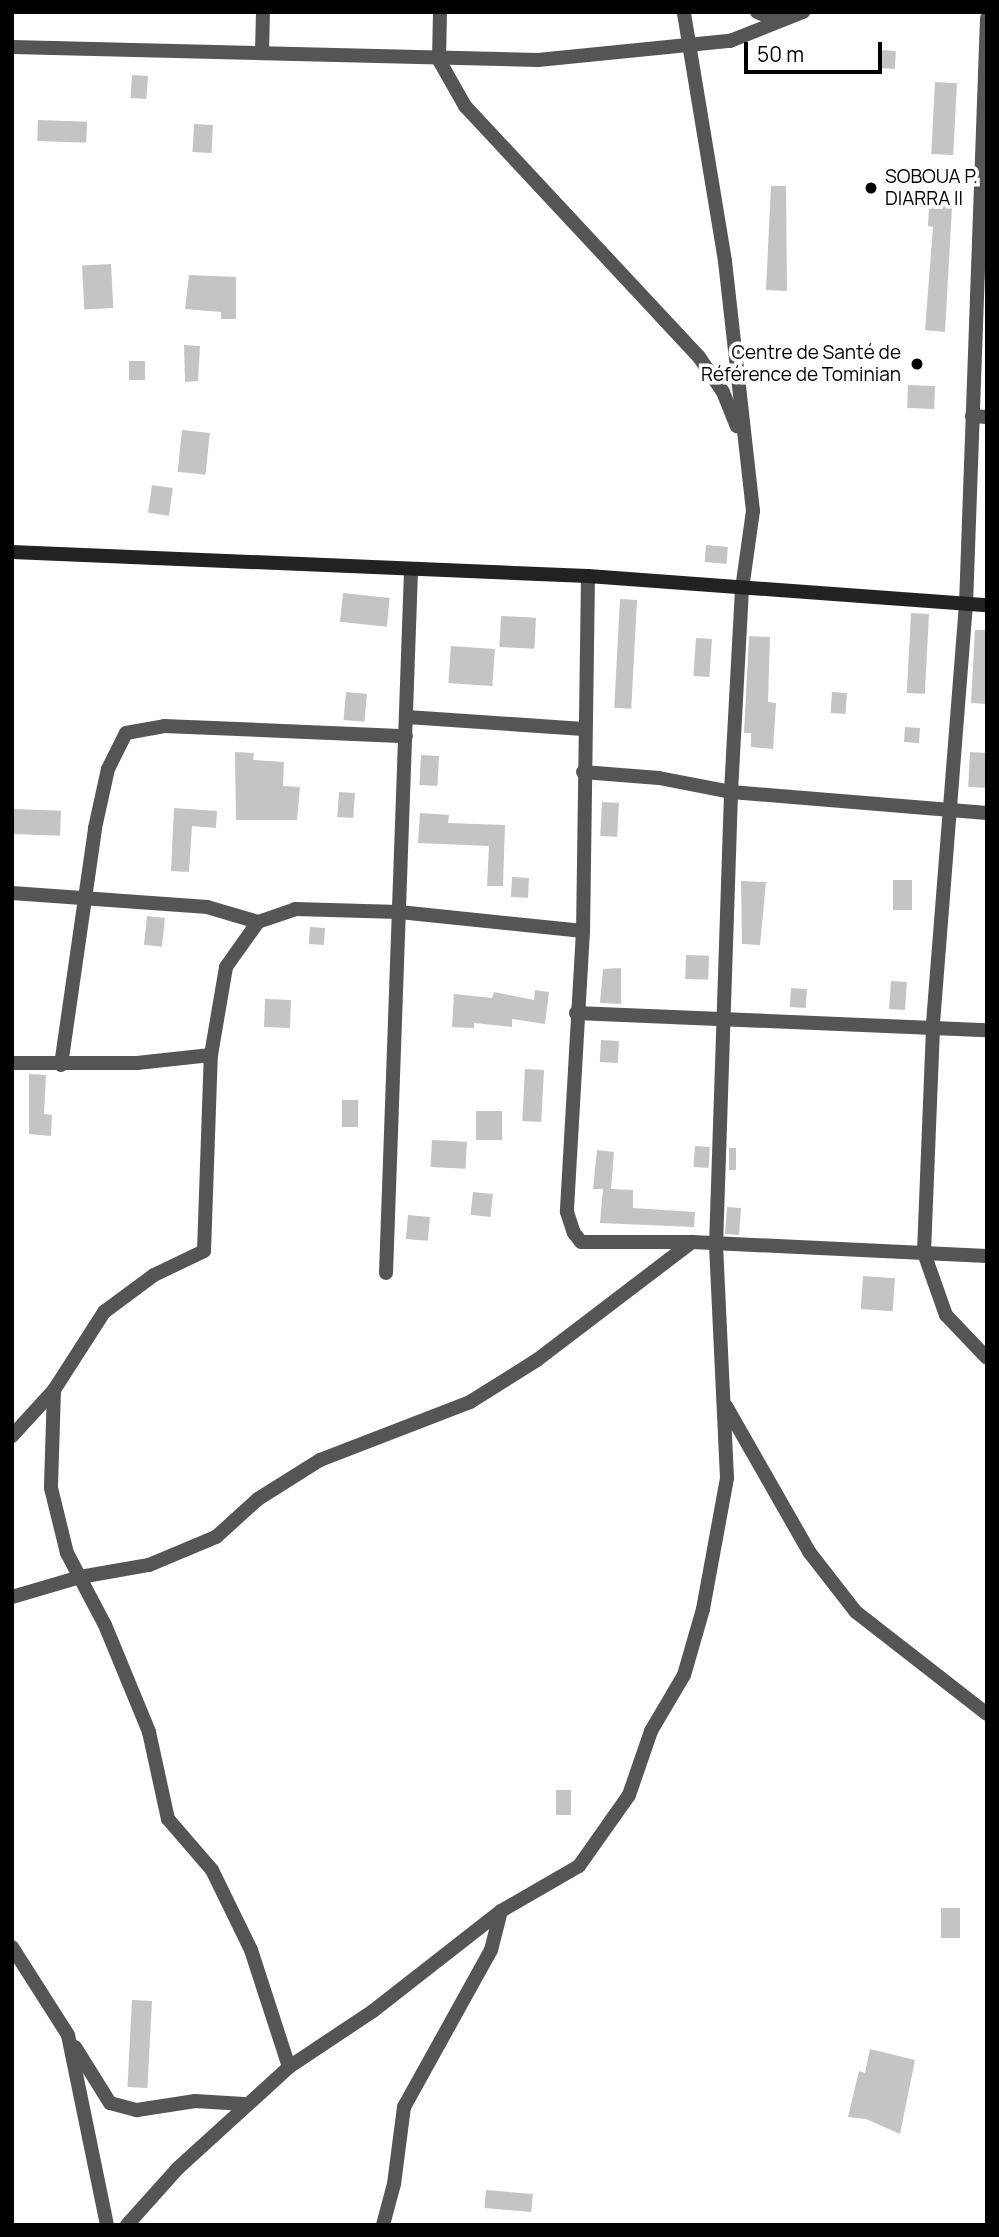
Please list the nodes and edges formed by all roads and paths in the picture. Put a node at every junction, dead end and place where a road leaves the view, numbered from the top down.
1 (263, 12) edge
2 (440, 12) edge
3 (684, 12) edge
4 (757, 12) edge
5 (803, 12) edge
6 (984, 16) edge
7 (777, 20) junction
8 (12, 47) edge
9 (689, 48) junction
10 (262, 52) junction
11 (439, 60) junction
12 (984, 229) edge
13 (979, 417) edge
14 (742, 437) junction
15 (12, 552) edge
16 (411, 570) junction
17 (588, 576) junction
18 (743, 589) junction
19 (966, 604) junction
20 (987, 605) edge
21 (407, 717) junction
22 (584, 729) junction
23 (406, 736) junction
24 (583, 772) junction
25 (730, 792) junction
26 (952, 811) junction
27 (987, 813) edge
28 (12, 894) edge
29 (83, 896) junction
30 (399, 912) junction
31 (258, 922) junction
32 (583, 931) junction
33 (576, 1013) junction
34 (725, 1020) junction
35 (933, 1028) junction
36 (987, 1030) edge
37 (211, 1055) junction
38 (12, 1063) edge
39 (61, 1065) junction
40 (692, 1242) junction
41 (716, 1246) junction
42 (924, 1253) junction
43 (987, 1256) edge
44 (386, 1273) dead end
45 (987, 1358) edge
46 (54, 1390) junction
47 (724, 1402) junction
48 (12, 1436) edge
49 (80, 1577) junction
50 (12, 1597) edge
51 (987, 1714) edge
52 (501, 1911) junction
53 (12, 1947) edge
54 (68, 2035) junction
55 (289, 2067) junction
56 (244, 2104) junction
57 (107, 2225) edge
58 (127, 2225) edge
59 (383, 2225) edge

1 - 10 street
2 - 11 street
3 - 9 street
4 - 7 street
5 - 7 street
6 - 12 street
7 - 9 street
8 - 10 street
9 - 11 street
9 - 14 street
10 - 11 street
11 - 14 street
12 - 13 street
13 - 19 street
14 - 18 street
15 - 16 street
16 - 17 street
16 - 21 street
17 - 18 street
17 - 22 street
18 - 19 street
18 - 25 street
19 - 20 street
19 - 26 street
21 - 22 street
21 - 23 street
22 - 24 street
23 - 29 street
23 - 30 street
24 - 25 street
24 - 32 street
25 - 26 street
25 - 34 street
26 - 27 street
26 - 35 street
28 - 29 street
29 - 31 street
29 - 39 street
30 - 31 street
30 - 32 street
30 - 44 street
31 - 37 street
32 - 33 street
33 - 34 street
33 - 40 street
34 - 35 street
34 - 41 street
35 - 36 street
35 - 42 street
37 - 39 street
37 - 46 street
38 - 39 street
40 - 41 street
40 - 49 street
41 - 42 street
41 - 47 street
42 - 43 street
42 - 45 street
46 - 48 street
46 - 49 street
47 - 51 street
47 - 52 street
49 - 50 street
49 - 55 street
52 - 55 street
52 - 59 street
53 - 54 street
54 - 56 street
54 - 57 street
55 - 56 street
56 - 58 street

